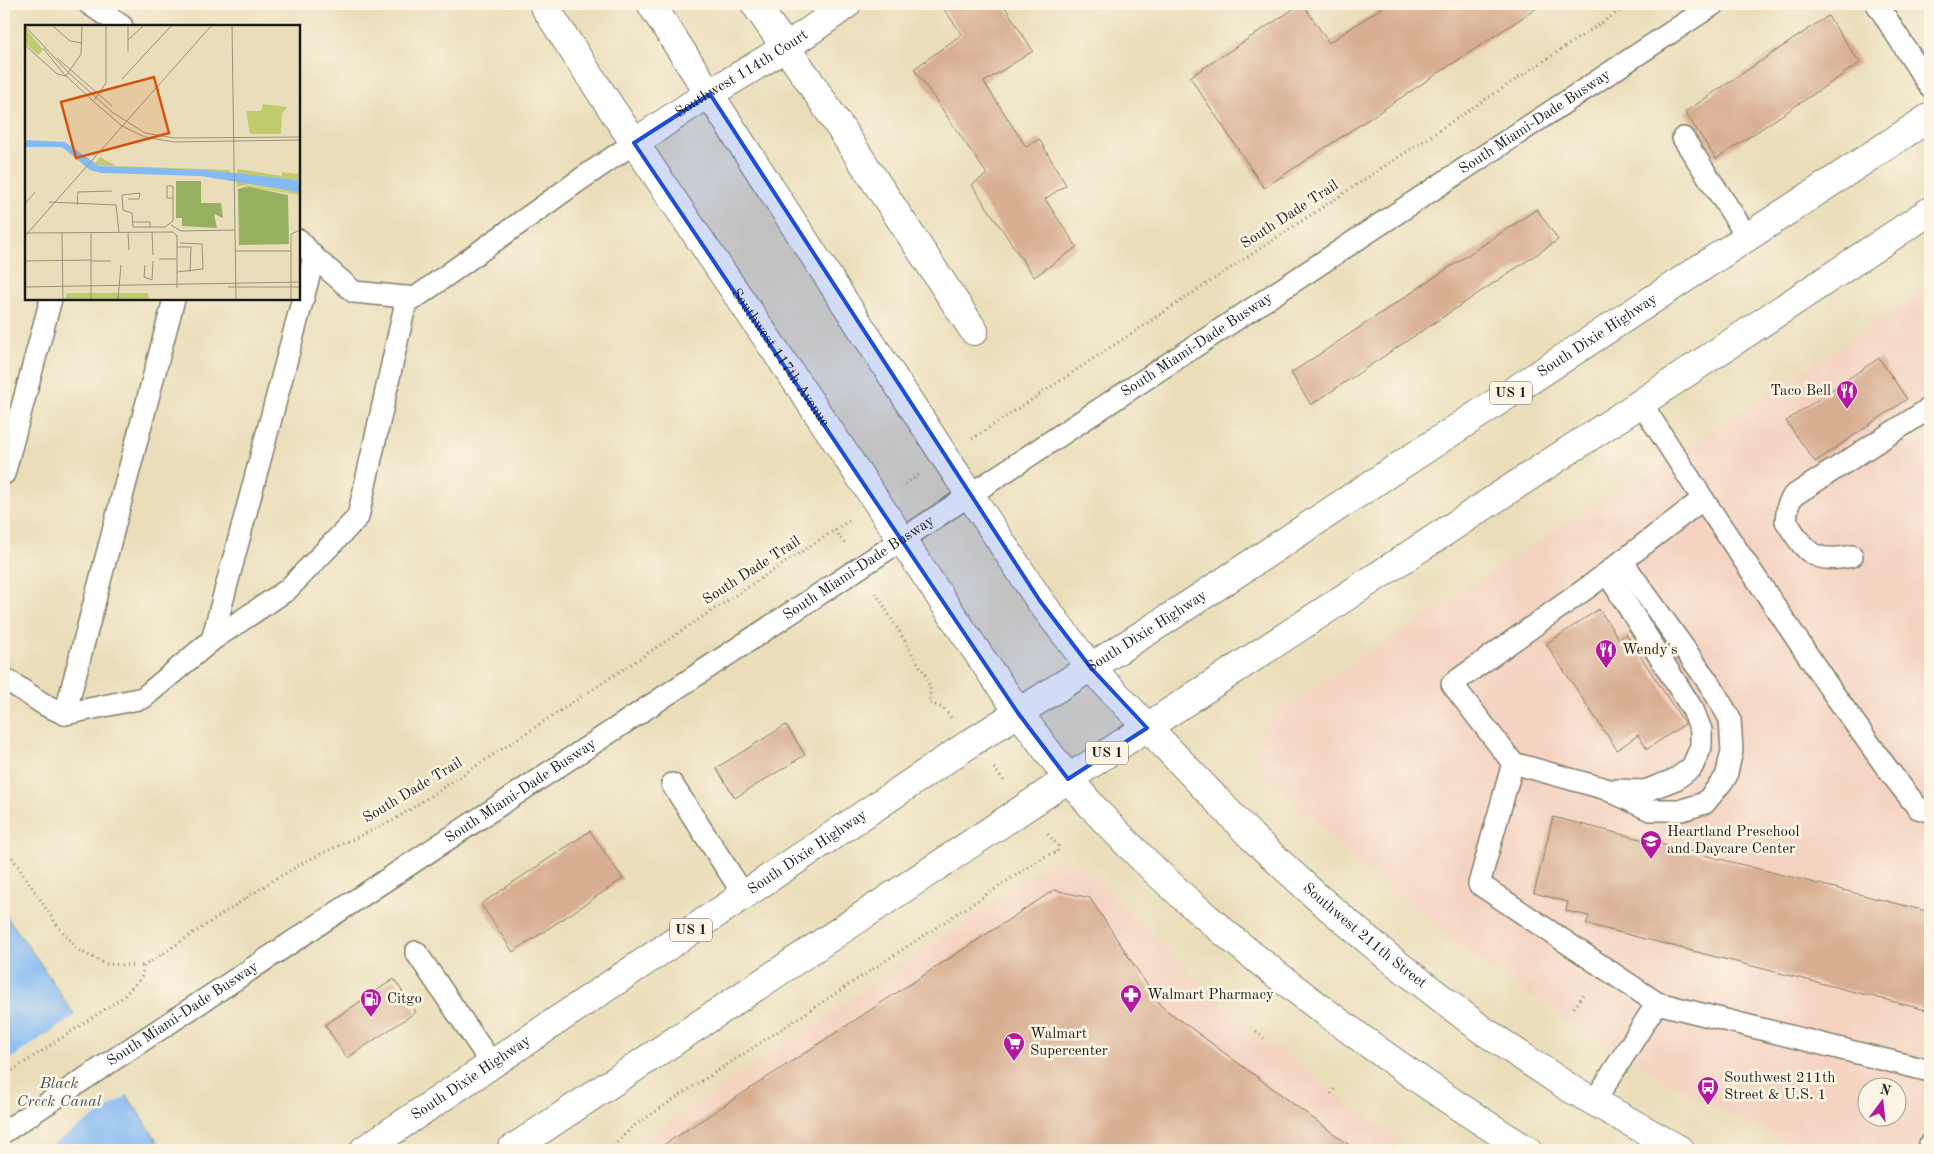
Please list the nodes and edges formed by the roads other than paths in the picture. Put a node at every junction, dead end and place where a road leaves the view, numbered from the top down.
1 (89, 4) edge
2 (542, 4) edge
3 (651, 4) edge
4 (755, 4) edge
5 (847, 4) edge
6 (1714, 4) edge
7 (1877, 4) edge
8 (120, 25) edge
9 (784, 48) junction
10 (1930, 87) edge
11 (710, 94) junction
12 (1930, 117) edge
13 (1683, 138) dead end
14 (634, 143) junction
15 (1930, 211) edge
16 (1748, 238) junction
17 (300, 241) edge
18 (314, 257) junction
19 (407, 297) junction
20 (52, 300) edge
21 (174, 300) edge
22 (974, 331) dead end
23 (1641, 403) junction
24 (1930, 408) edge
25 (4, 474) edge
26 (970, 494) junction
27 (1703, 499) junction
28 (902, 539) junction
29 (1852, 556) dead end
30 (1615, 567) junction
31 (212, 640) junction
32 (1091, 668) junction
33 (4, 678) edge
34 (1018, 713) junction
35 (65, 714) junction
36 (1147, 728) junction
37 (1513, 763) junction
38 (1068, 778) junction
39 (672, 784) dead end
40 (1606, 789) junction
41 (1930, 811) edge
42 (744, 895) junction
43 (416, 952) dead end
44 (1656, 1003) junction
45 (492, 1064) junction
46 (1930, 1071) edge
47 (1594, 1102) junction
48 (4, 1132) edge
49 (1930, 1144) edge
50 (364, 1150) edge
51 (511, 1150) edge
52 (1527, 1150) edge
53 (1680, 1150) edge
54 (1928, 1150) edge

1 - 8 lane
2 - 14 main road, Southwest 117th Avenue
3 - 11 main road
4 - 9 main road
5 - 9 main road, Southwest 114th Court
6 - 26 lane, South Miami-Dade Busway
7 - 10 lane
9 - 11 main road, Southwest 114th Court
9 - 22 main road
11 - 14 main road, Southwest 114th Court
11 - 26 main road
12 - 16 main road, South Dixie Highway / US 1
13 - 16 lane
14 - 19 lane
14 - 28 main road, Southwest 117th Avenue
15 - 23 main road, US 1
16 - 32 main road, South Dixie Highway / US 1
17 - 18 lane
18 - 19 lane
18 - 31 lane
19 - 31 lane
20 - 25 lane
21 - 35 lane
23 - 27 lane
23 - 36 main road, US 1
24 - 29 lane
26 - 28 lane, South Miami-Dade Busway
26 - 32 main road
27 - 30 lane
27 - 41 lane
28 - 34 main road, Southwest 117th Avenue
28 - 48 lane, South Miami-Dade Busway
30 - 37 lane
30 - 40 lane
30 - 40 lane
31 - 35 lane
32 - 34 main road, South Dixie Highway / US 1
32 - 36 main road, Southwest 211th Street
33 - 35 lane
34 - 38 main road
34 - 42 main road, South Dixie Highway / US 1
36 - 38 main road, US 1
36 - 47 main road, Southwest 211th Street
37 - 40 lane
37 - 44 lane
38 - 51 main road, US 1
38 - 52 main road
39 - 42 lane
42 - 45 main road, South Dixie Highway / US 1
43 - 45 lane
44 - 46 lane
44 - 47 lane
45 - 50 main road, South Dixie Highway / US 1
47 - 53 main road, Southwest 211th Street
49 - 54 lane

